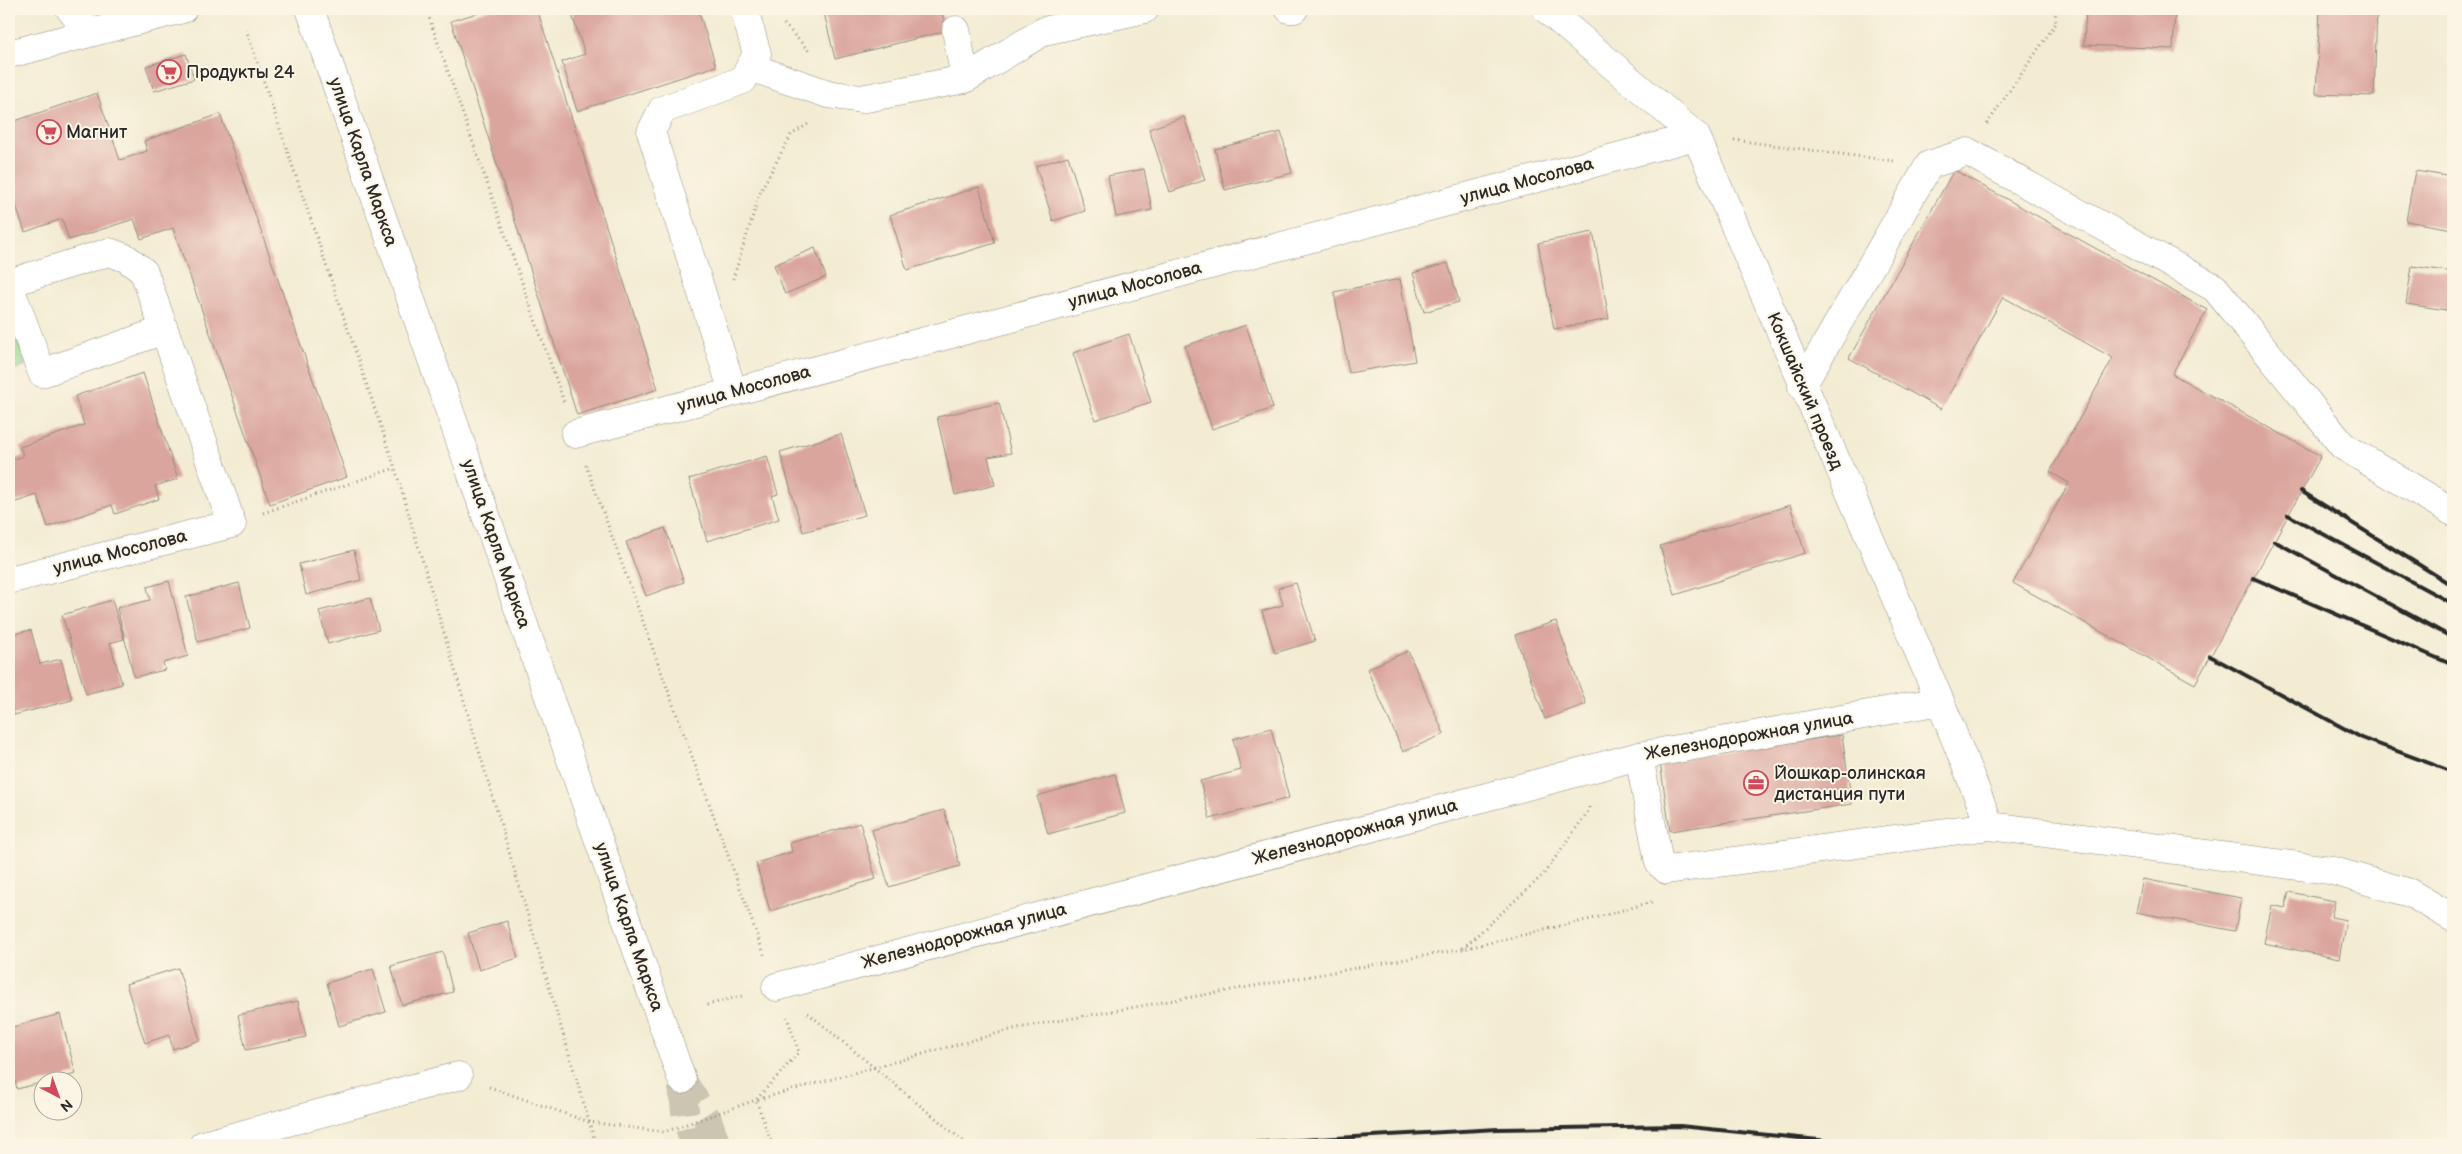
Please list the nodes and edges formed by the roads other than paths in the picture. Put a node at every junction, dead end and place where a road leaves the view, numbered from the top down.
1 (70, 9) edge
2 (183, 9) edge
3 (310, 9) edge
4 (744, 9) edge
5 (1145, 9) edge
6 (1289, 9) edge
7 (1294, 9) edge
8 (1546, 9) edge
9 (956, 30) dead end
10 (90, 33) junction
11 (9, 54) edge
12 (750, 67) junction
13 (965, 78) junction
14 (1696, 136) junction
15 (9, 284) edge
16 (164, 330) junction
17 (1802, 386) junction
18 (733, 392) junction
19 (575, 434) road end
20 (2453, 512) edge
21 (9, 580) edge
22 (1940, 701) junction
23 (1639, 756) junction
24 (1990, 826) junction
25 (2453, 918) edge
26 (776, 987) road end
27 (458, 1076) road end
28 (682, 1080) tunnel mouth
29 (203, 1145) edge

1 - 10 street
2 - 10 street
3 - 28 street, улица Карла Маркса
4 - 12 street
5 - 13 street
6 - 7 street
8 - 14 street, Кокшайский проезд
9 - 13 street
10 - 11 street
12 - 13 street
12 - 18 street
14 - 17 street, Кокшайский проезд
14 - 18 street, улица Мосолова
15 - 16 street
15 - 16 street
16 - 21 street, улица Мосолова
17 - 20 street
17 - 22 street, Кокшайский проезд
18 - 19 street, улица Мосолова
22 - 23 street, Железнодорожная улица
22 - 24 street, Кокшайский проезд
23 - 24 street
23 - 26 street, Железнодорожная улица
24 - 25 street
27 - 29 street

